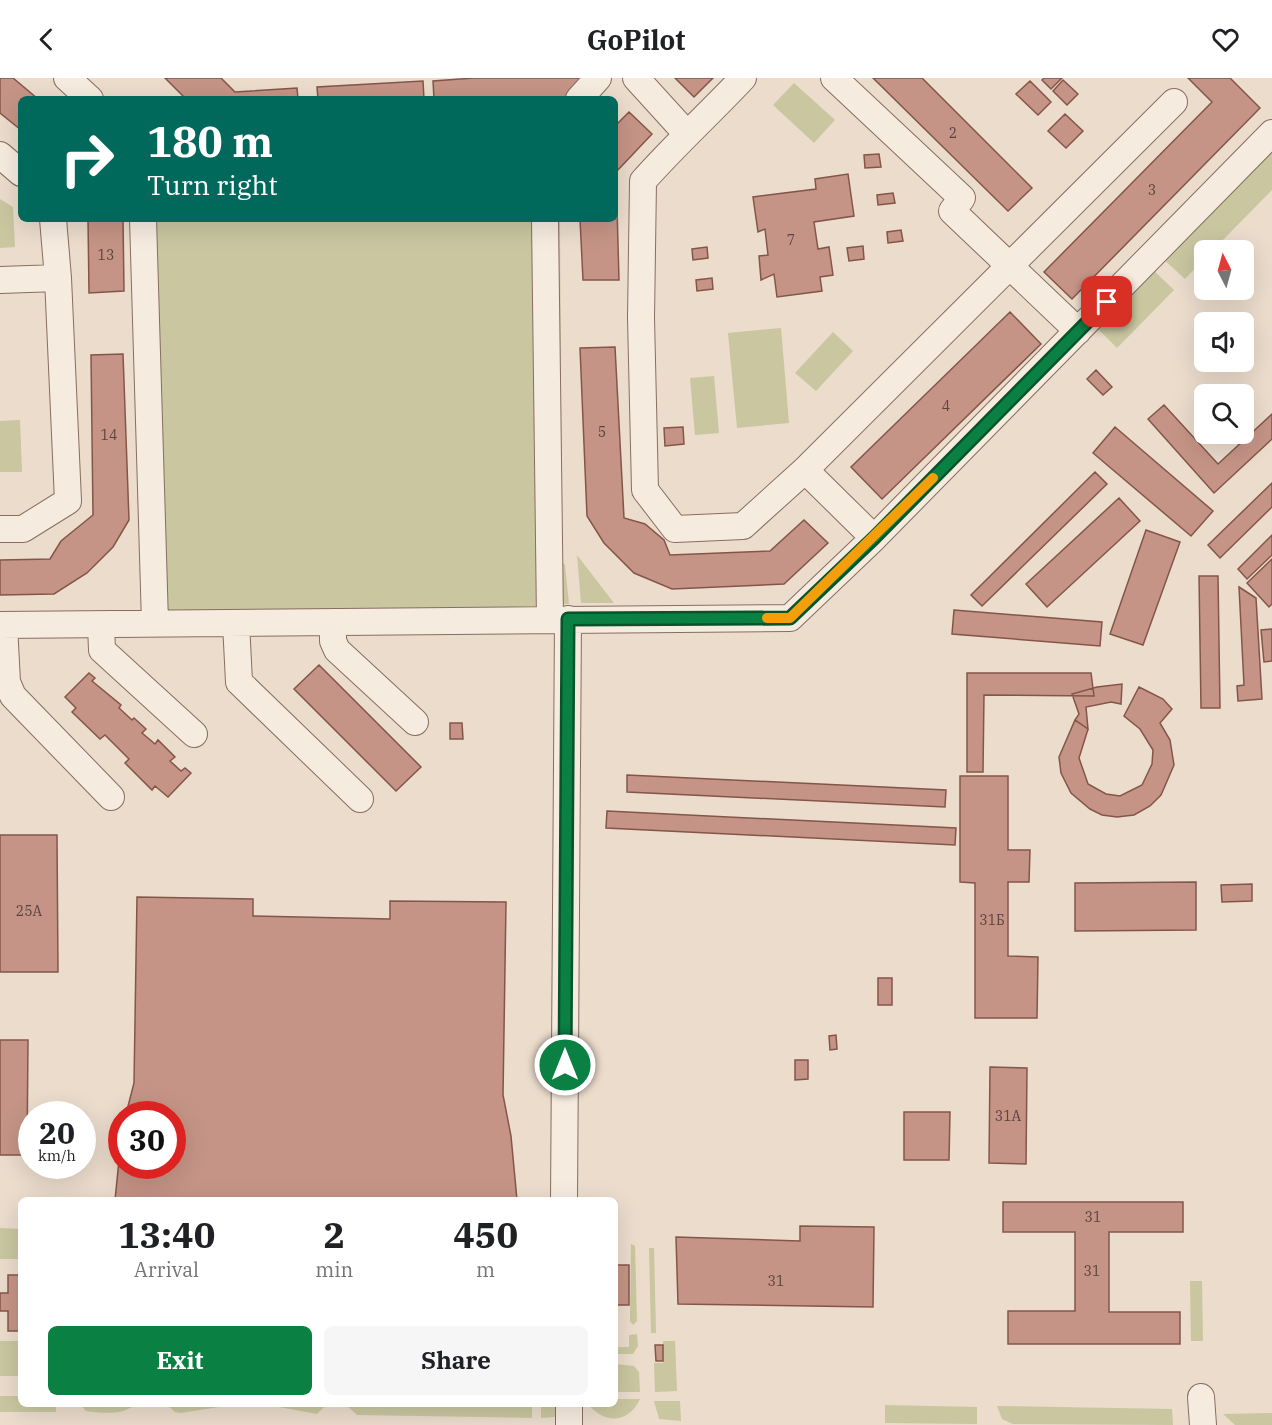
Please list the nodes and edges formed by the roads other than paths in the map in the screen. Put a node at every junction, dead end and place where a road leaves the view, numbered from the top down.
1 (67, 78) edge
2 (93, 78) edge
3 (598, 78) edge
4 (636, 78) edge
5 (743, 78) edge
6 (834, 78) edge
7 (87, 96) edge
8 (96, 96) edge
9 (582, 96) edge
10 (1174, 102) dead end
11 (1272, 133) edge
12 (686, 134) junction
13 (0, 155) edge
14 (18, 170) edge
15 (53, 222) edge
16 (143, 222) edge
17 (545, 222) edge
18 (1010, 268) junction
19 (58, 278) junction
20 (0, 280) edge
21 (1078, 331) junction
22 (805, 470) junction
23 (0, 529) edge
24 (874, 538) junction
25 (559, 620) junction
26 (236, 622) junction
27 (333, 622) junction
28 (155, 623) junction
29 (2, 625) edge
30 (100, 625) junction
31 (415, 722) dead end
32 (194, 734) dead end
33 (111, 797) dead end
34 (360, 799) dead end
35 (564, 1197) edge
36 (1201, 1397) dead end
37 (569, 1407) edge
38 (569, 1425) edge
39 (1203, 1425) edge

1 - 7 street
2 - 8 street
3 - 9 street
4 - 12 street
5 - 12 street
6 - 18 street
10 - 18 street
11 - 21 street
12 - 22 street
13 - 14 street
15 - 19 street
16 - 28 street
17 - 25 street
18 - 21 street
18 - 22 street
19 - 20 street
19 - 23 street
21 - 24 street
22 - 24 street
24 - 25 street
25 - 27 street
25 - 35 street
26 - 27 street
26 - 28 street
26 - 34 street
27 - 31 street
28 - 30 street
29 - 30 street
29 - 33 street
30 - 32 street
36 - 39 street
37 - 38 street

